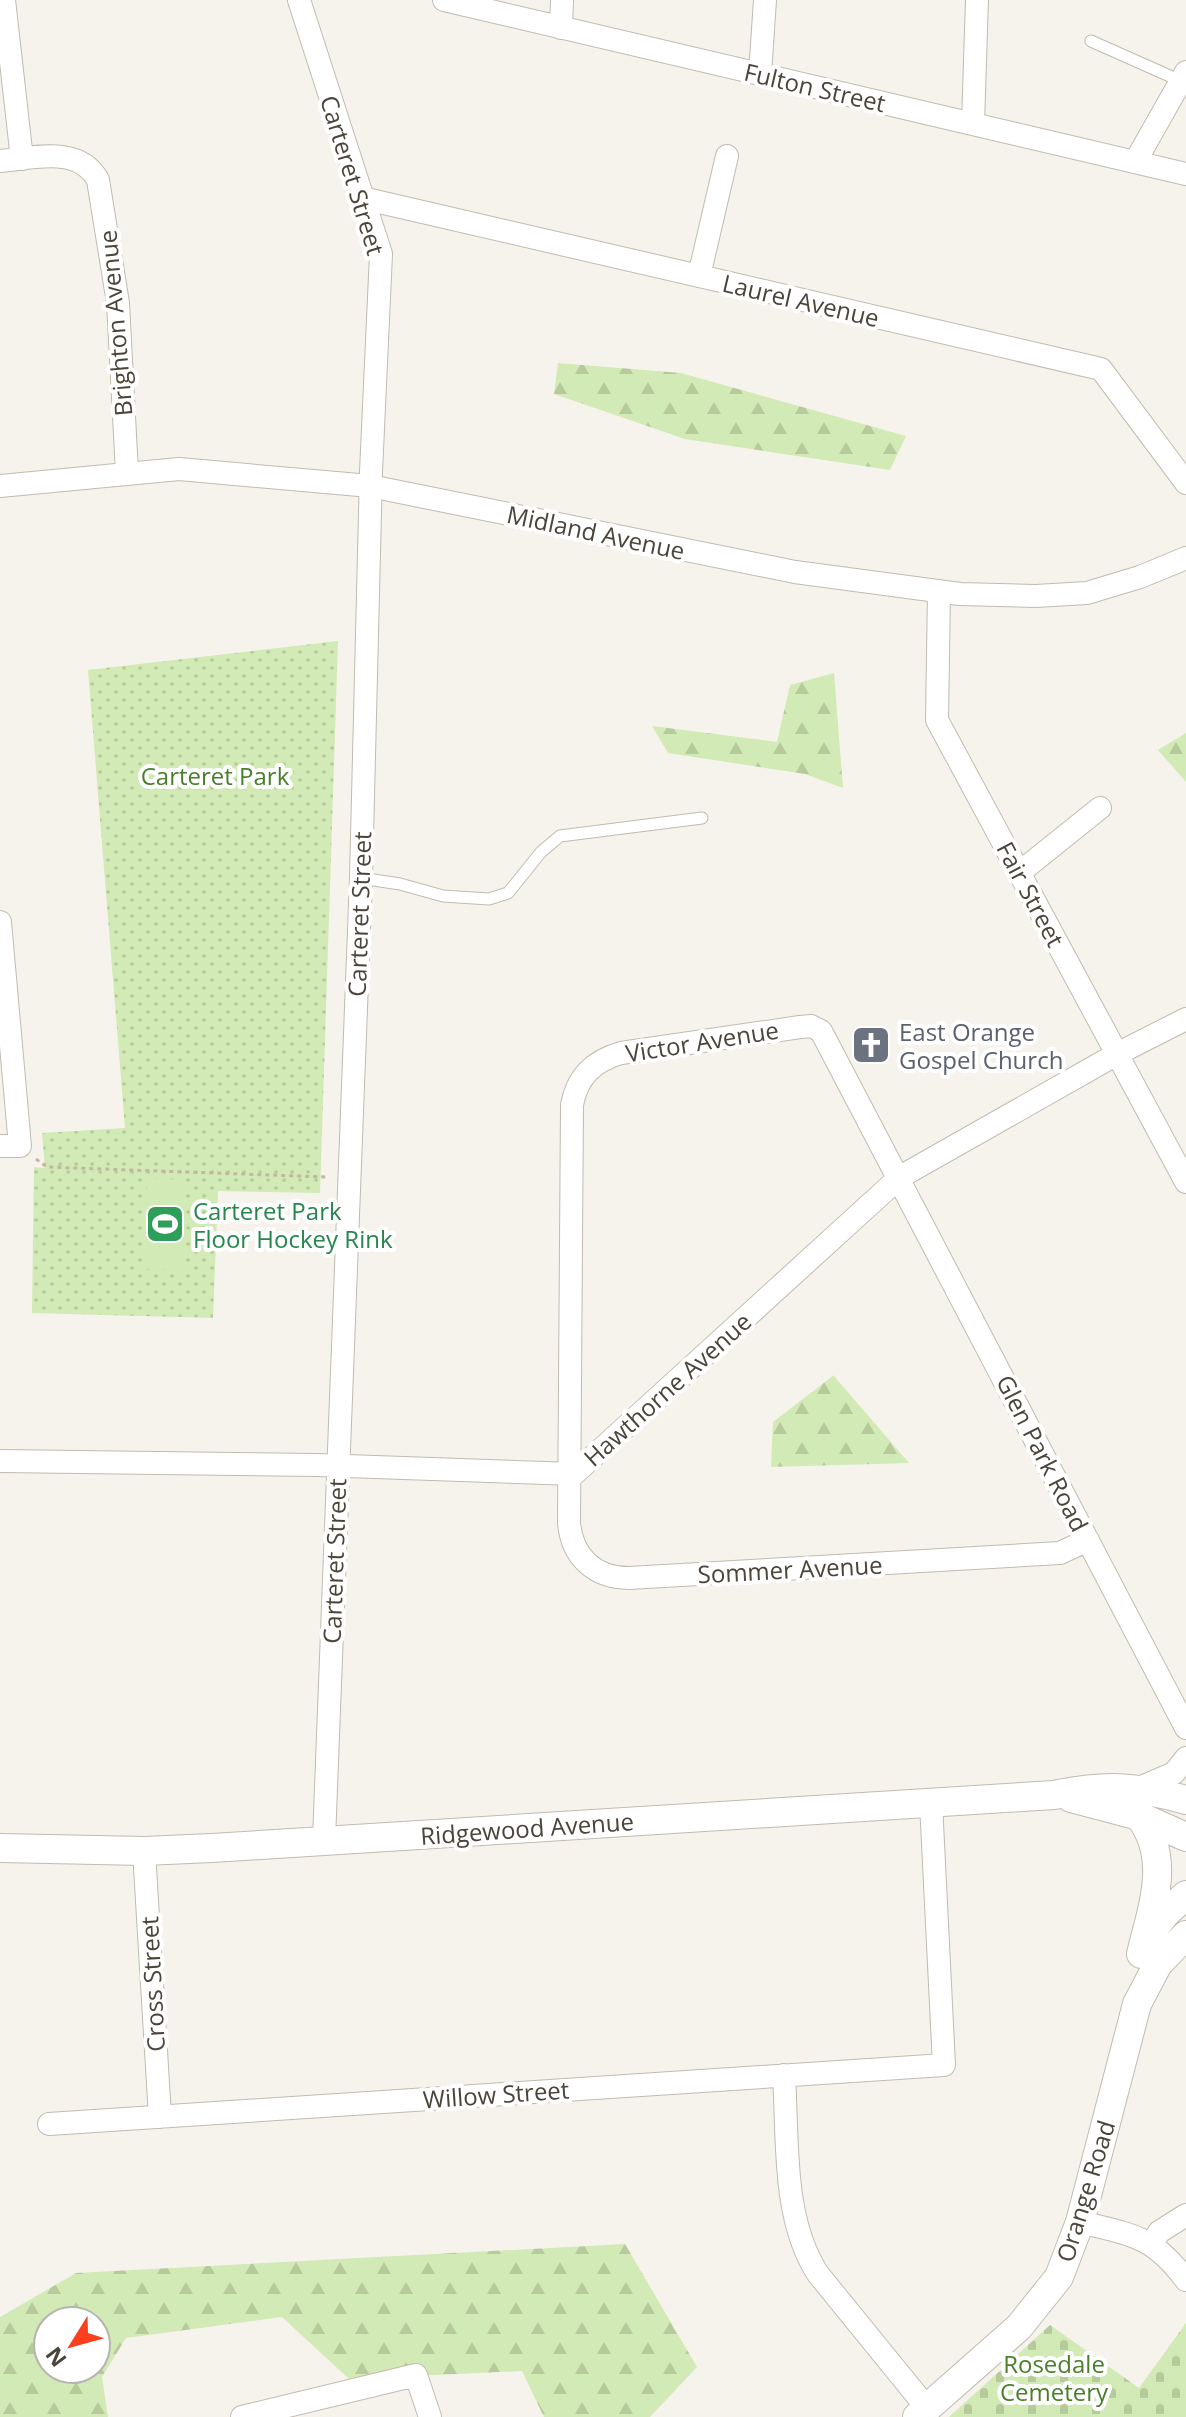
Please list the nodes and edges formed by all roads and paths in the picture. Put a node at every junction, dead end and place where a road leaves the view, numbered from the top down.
1 (4, 0) edge
2 (299, 0) edge
3 (444, 0) edge
4 (562, 0) edge
5 (765, 0) edge
6 (977, 0) edge
7 (561, 28) junction
8 (1091, 41) dead end
9 (760, 74) junction
10 (1184, 76) edge
11 (973, 124) junction
12 (727, 156) dead end
13 (11, 160) edge
14 (1135, 162) junction
15 (1186, 174) edge
16 (362, 198) junction
17 (699, 276) junction
18 (127, 473) junction
19 (1186, 483) edge
20 (0, 486) edge
21 (370, 486) junction
22 (1186, 558) edge
23 (939, 591) junction
24 (1100, 808) dead end
25 (702, 818) dead end
26 (1019, 873) junction
27 (361, 878) junction
28 (0, 922) edge
29 (1186, 1019) edge
30 (1117, 1054) junction
31 (10, 1146) edge
32 (326, 1177) dead end
33 (900, 1177) junction
34 (1186, 1182) edge
35 (0, 1461) edge
36 (337, 1465) junction
37 (569, 1474) junction
38 (1088, 1540) junction
39 (1186, 1728) edge
40 (1186, 1758) edge
41 (1186, 1800) edge
42 (1139, 1802) junction
43 (931, 1803) junction
44 (1186, 1837) edge
45 (324, 1840) junction
46 (0, 1848) edge
47 (144, 1851) junction
48 (1186, 1895) edge
49 (1186, 1935) edge
50 (1141, 1954) junction
51 (1137, 2004) junction
52 (784, 2075) junction
53 (160, 2117) junction
54 (49, 2124) dead end
55 (1186, 2215) edge
56 (1080, 2222) junction
57 (1152, 2244) junction
58 (1186, 2280) edge
59 (922, 2413) edge
60 (242, 2417) edge
61 (430, 2417) edge

1 - 13 street, Brighton Avenue
2 - 16 street, Carteret Street
3 - 7 street, Fulton Street
4 - 7 street
5 - 9 street
6 - 11 street
7 - 9 street, Fulton Street
8 - 10 lane
9 - 11 street, Fulton Street
10 - 14 street
11 - 14 street, Fulton Street
12 - 17 street
13 - 18 street, Brighton Avenue
14 - 15 street, Fulton Street
16 - 17 street, Laurel Avenue
16 - 21 street, Carteret Street
17 - 19 street, Laurel Avenue
18 - 20 street, Midland Avenue
18 - 21 street, Midland Avenue
21 - 23 street, Midland Avenue
21 - 27 street, Carteret Street
22 - 23 street, Midland Avenue
23 - 26 street, Fair Street
24 - 26 street
25 - 27 lane
26 - 30 street, Fair Street
27 - 36 street, Carteret Street
28 - 31 street
29 - 30 street
30 - 33 street
30 - 34 street, Fair Street
31 - 32 path
33 - 37 street, Hawthorne Avenue
33 - 37 street, Victor Avenue
33 - 38 street, Glen Park Road
35 - 36 street, Hawthorne Avenue
36 - 37 street, Hawthorne Avenue
36 - 45 street, Carteret Street
37 - 38 street, Sommer Avenue
38 - 39 street, Glen Park Road
40 - 42 street
41 - 42 street
42 - 43 street, Ridgewood Avenue
42 - 44 street
42 - 50 street
43 - 45 street, Ridgewood Avenue
43 - 52 street, Willow Street
45 - 47 street, Ridgewood Avenue
46 - 47 street, Ridgewood Avenue
47 - 53 street, Cross Street
48 - 50 street, Orange Road
49 - 51 street, Orange Road
50 - 51 street, Orange Road
51 - 56 street, Orange Road
52 - 53 street, Willow Street
52 - 59 street
53 - 54 street, Willow Street
55 - 57 street
56 - 57 street
56 - 59 street, Orange Road
57 - 58 street
60 - 61 street

